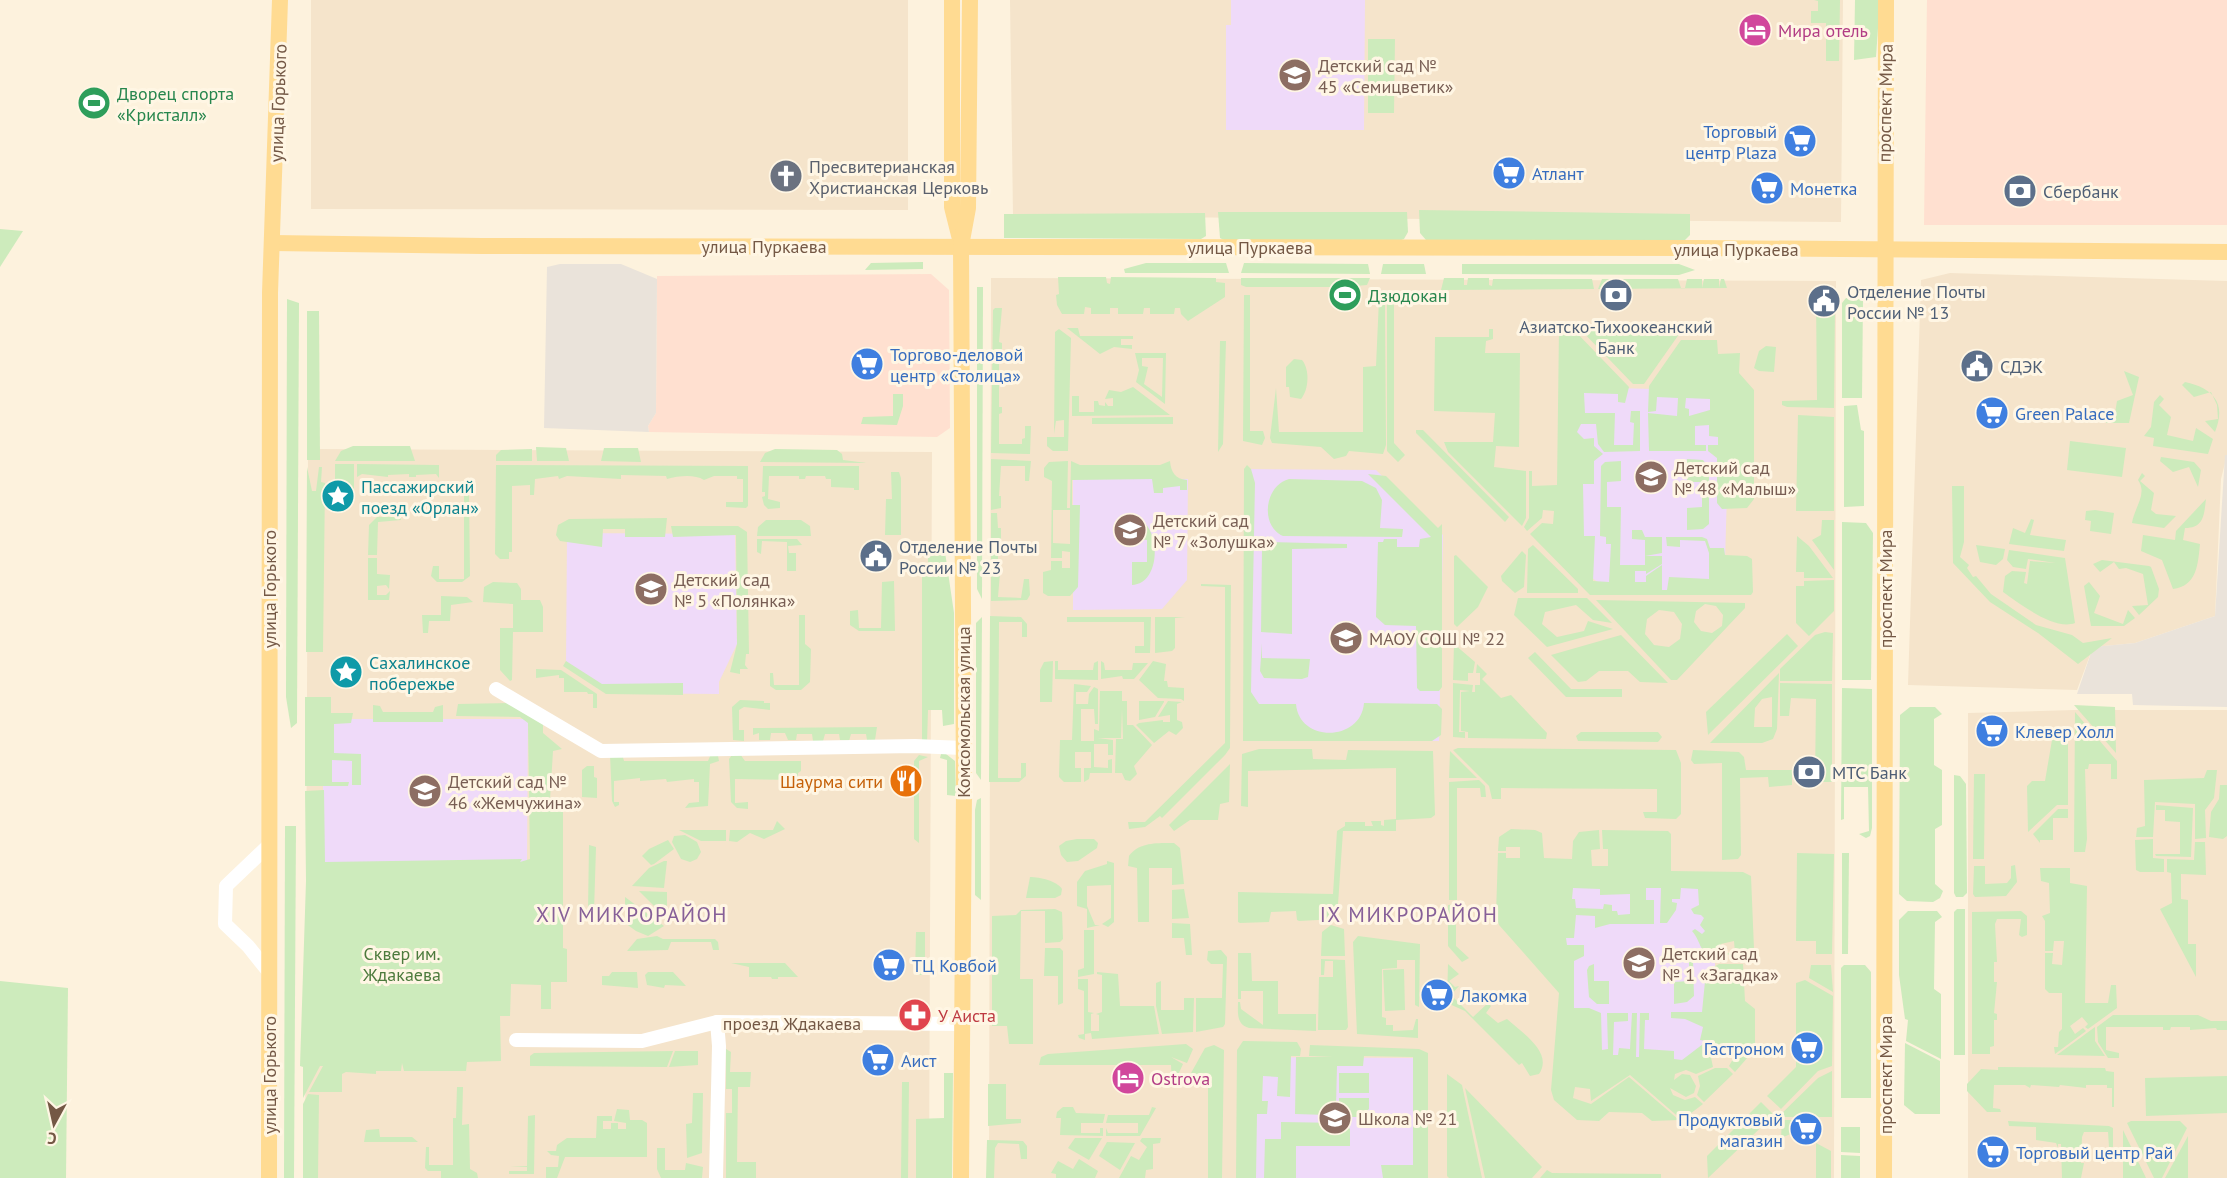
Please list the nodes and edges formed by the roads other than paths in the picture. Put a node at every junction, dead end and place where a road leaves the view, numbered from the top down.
1 (280, 0) edge
2 (952, 0) edge
3 (970, 0) edge
4 (1886, 0) edge
5 (273, 243) junction
6 (961, 246) junction
7 (1884, 250) junction
8 (2227, 252) edge
9 (496, 689) dead end
10 (963, 748) junction
11 (268, 846) junction
12 (268, 971) junction
13 (717, 1022) junction
14 (962, 1024) junction
15 (516, 1040) dead end
16 (269, 1178) edge
17 (716, 1178) edge
18 (961, 1178) edge
19 (1884, 1178) edge

1 - 5 main road, улица Горького
2 - 6 main road, Комсомольская улица
3 - 6 main road, Комсомольская улица
4 - 7 main road, проспект Мира
5 - 6 main road, улица Пуркаева
5 - 11 main road, улица Горького
6 - 7 main road, улица Пуркаева
6 - 10 main road, Комсомольская улица
7 - 8 main road, улица Пуркаева
7 - 19 main road, проспект Мира
9 - 10 street
10 - 14 main road, Комсомольская улица
11 - 12 main road, улица Горького
11 - 12 street
12 - 16 main road, улица Горького
13 - 14 street, проезд Ждакаева
13 - 15 street, проезд Ждакаева
13 - 17 street
14 - 18 main road, Комсомольская улица

